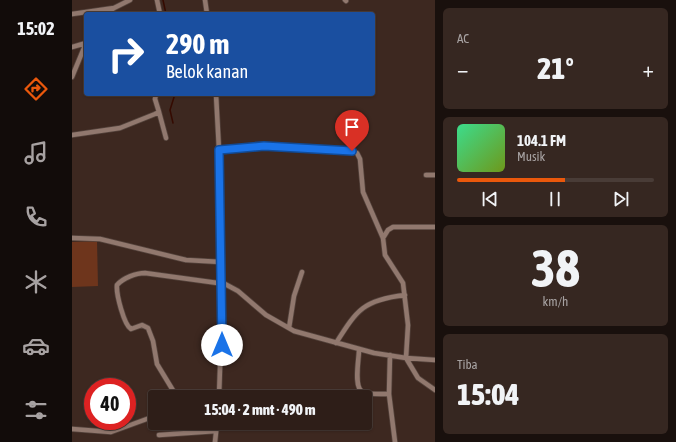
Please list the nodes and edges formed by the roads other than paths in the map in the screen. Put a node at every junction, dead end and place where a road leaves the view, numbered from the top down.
1 (130, 0) edge
2 (157, 0) edge
3 (205, 0) edge
4 (114, 8) junction
5 (84, 12) edge
6 (86, 12) edge
7 (109, 12) edge
8 (160, 12) edge
9 (207, 12) edge
10 (72, 14) edge
11 (84, 44) edge
12 (72, 47) edge
13 (84, 48) edge
14 (72, 77) edge
15 (156, 96) edge
16 (216, 96) edge
17 (159, 112) junction
18 (72, 135) edge
19 (166, 138) dead end
20 (219, 150) junction
21 (426, 175) dead end
22 (435, 175) edge
23 (435, 227) edge
24 (72, 238) edge
25 (383, 238) junction
26 (221, 262) junction
27 (302, 272) dead end
28 (222, 283) junction
29 (405, 295) junction
30 (289, 328) junction
31 (336, 343) junction
32 (359, 350) junction
33 (390, 355) junction
34 (406, 358) junction
35 (435, 360) edge
36 (173, 390) edge
37 (220, 390) edge
38 (435, 390) edge
39 (389, 394) junction
40 (148, 419) edge
41 (72, 429) edge
42 (216, 431) joint
43 (159, 435) dead end
44 (215, 442) edge
45 (395, 442) edge

1 - 4 street
2 - 8 street
3 - 9 street
4 - 6 street
4 - 7 street
5 - 10 street
11 - 12 street
13 - 14 street
15 - 17 street
16 - 20 street
17 - 18 street
17 - 19 street
20 - 25 street
20 - 26 street
21 - 22 street
23 - 25 street
24 - 26 street
25 - 29 street
26 - 28 street
27 - 30 street
28 - 30 street
28 - 36 street
28 - 37 street
29 - 31 street
29 - 34 street
30 - 31 street
31 - 32 street
32 - 33 street
32 - 39 street
33 - 34 street
33 - 39 street
34 - 35 street
34 - 38 street
39 - 45 street
40 - 41 street
42 - 43 street
42 - 44 street

